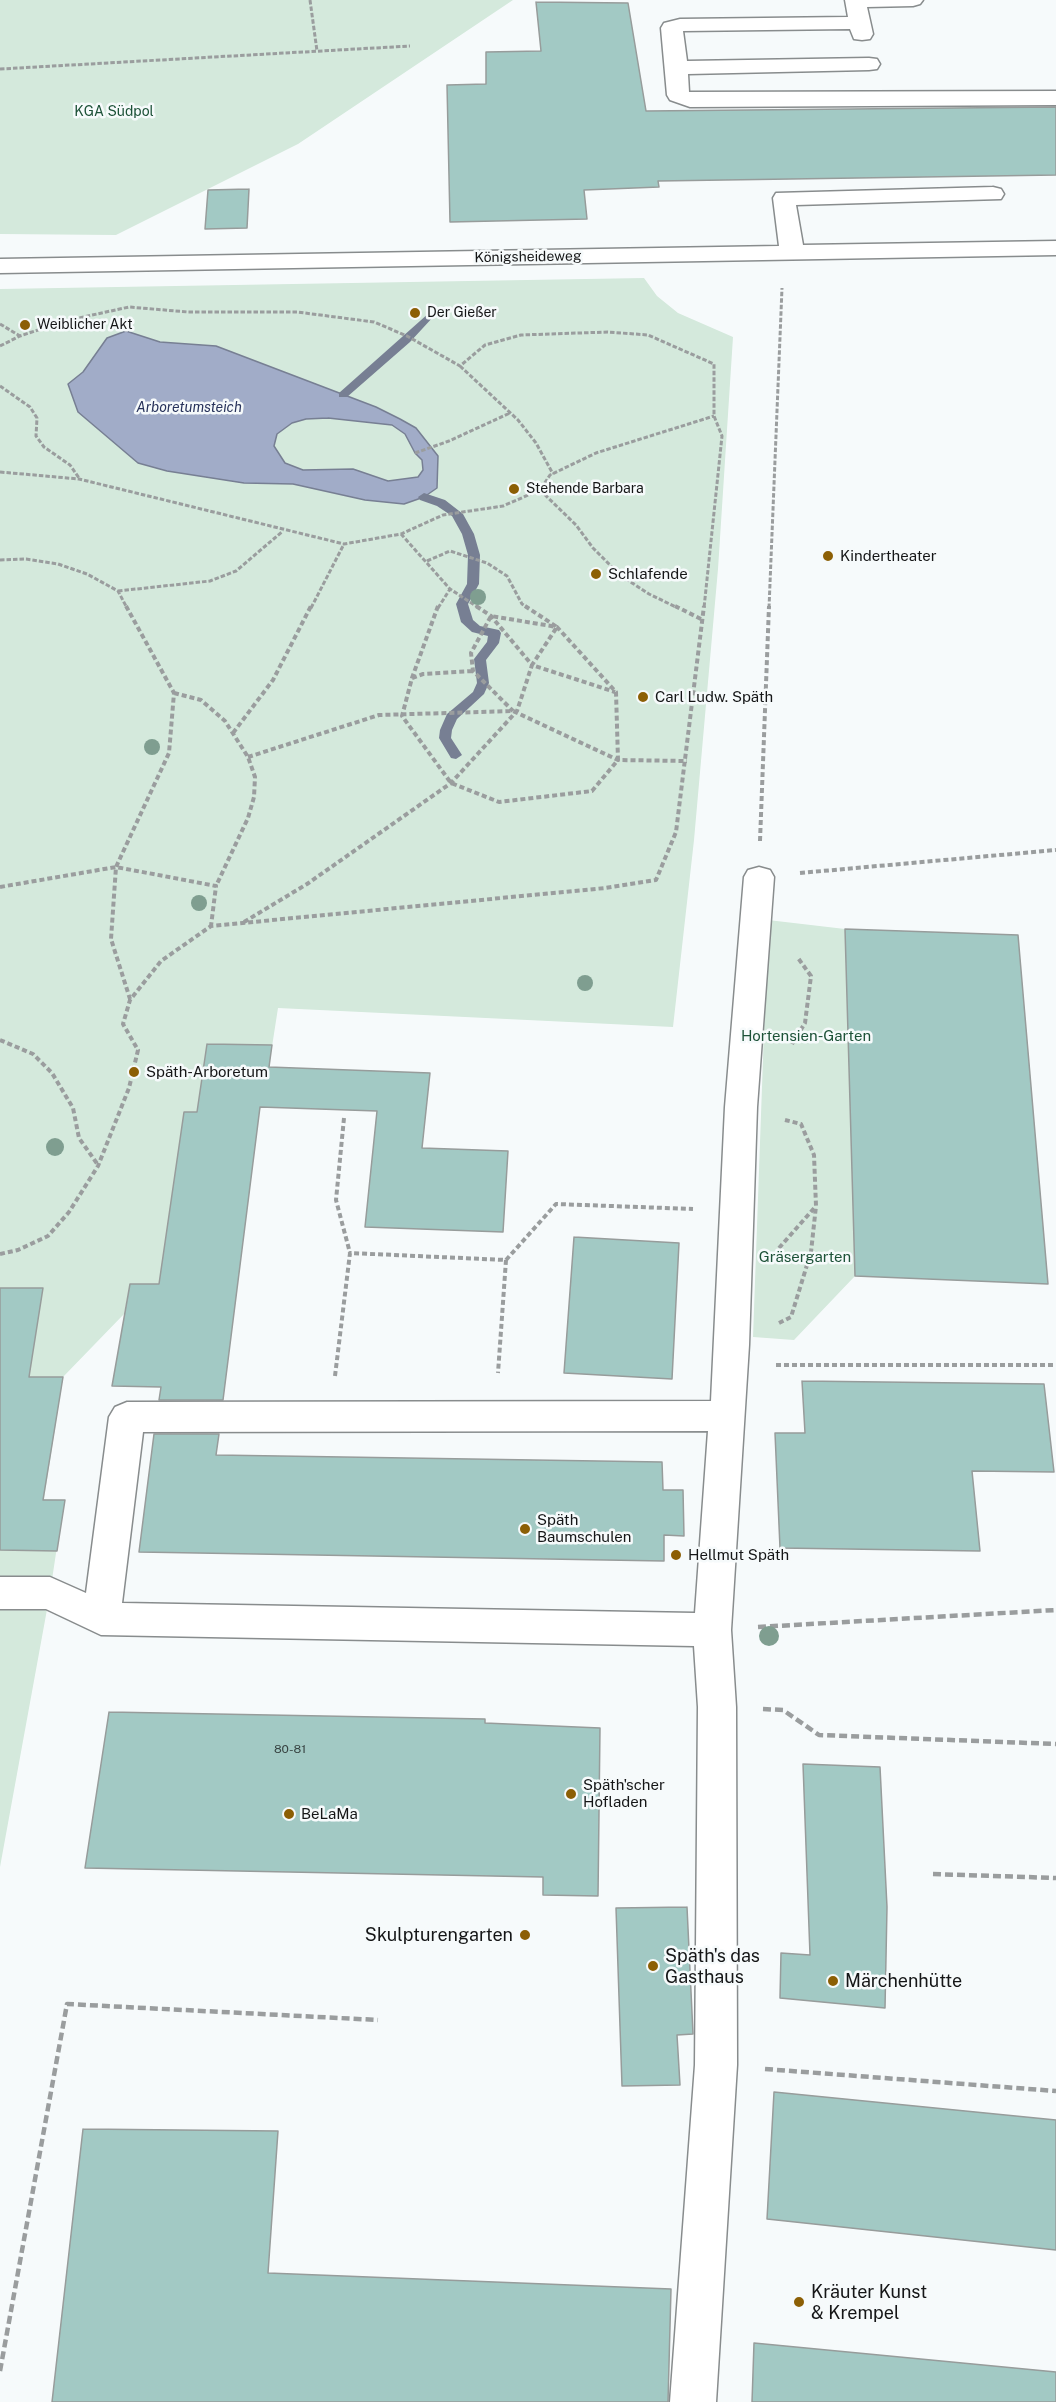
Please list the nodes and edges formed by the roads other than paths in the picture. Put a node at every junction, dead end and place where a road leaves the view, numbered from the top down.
1 (914, 0) edge
2 (860, 23) junction
3 (869, 64) junction
4 (677, 68) junction
5 (1056, 99) edge
6 (876, 100) junction
7 (993, 194) dead end
8 (1056, 248) edge
9 (792, 252) junction
10 (0, 266) edge
11 (759, 877) road end
12 (727, 1416) junction
13 (0, 1593) edge
14 (101, 1619) junction
15 (712, 1630) junction
16 (693, 2402) edge

1 - 2 street
2 - 3 street
2 - 4 street
3 - 4 street
3 - 6 street
4 - 6 street
5 - 6 street
7 - 9 street
8 - 9 street, Königsheideweg
9 - 10 street, Königsheideweg
11 - 12 street
12 - 14 street
12 - 15 street
13 - 14 street
14 - 15 street
15 - 16 street

